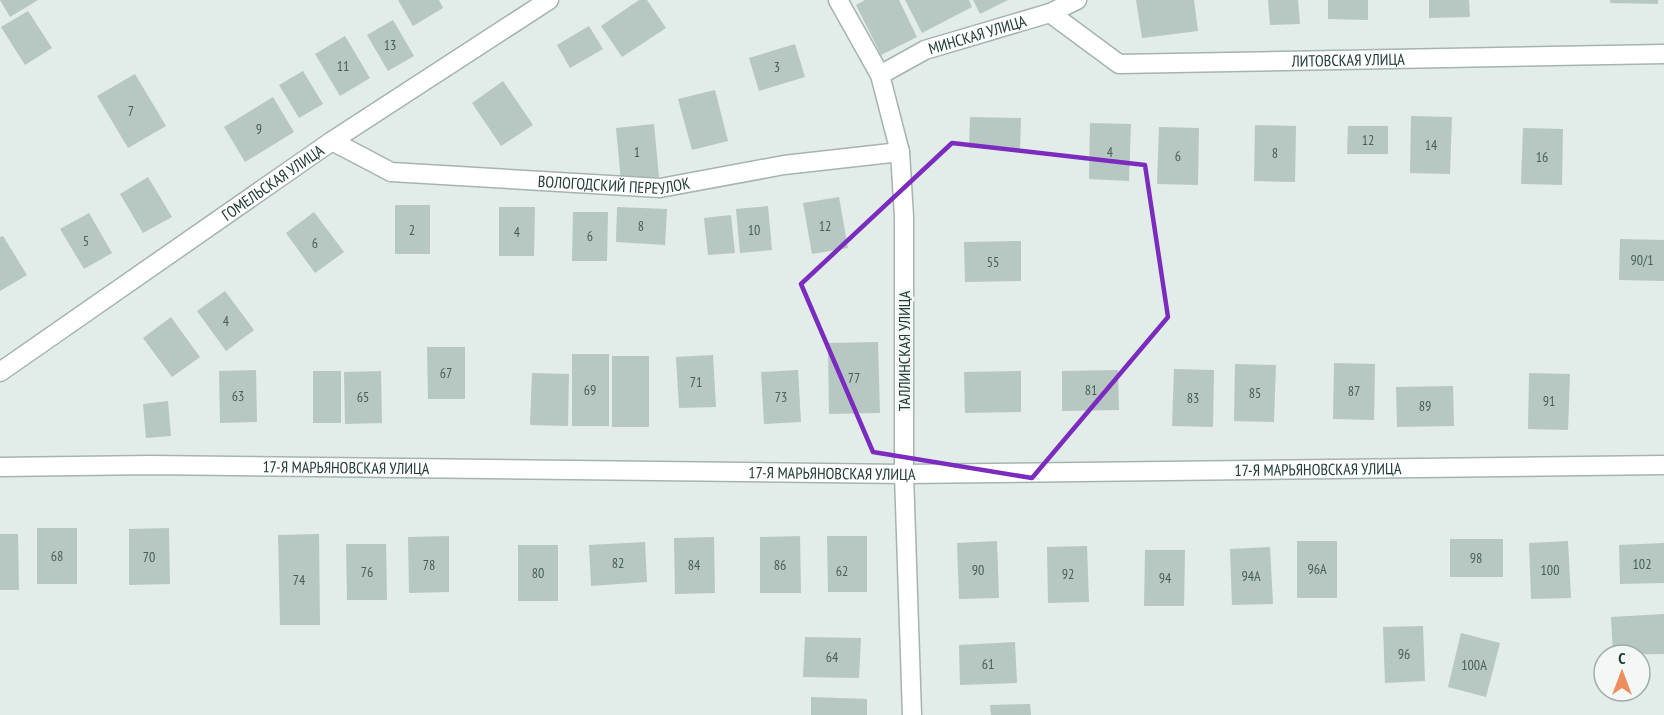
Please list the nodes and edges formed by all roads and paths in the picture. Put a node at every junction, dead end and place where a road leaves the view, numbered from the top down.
1 (549, 0) edge
2 (838, 0) edge
3 (1077, 0) edge
4 (1050, 13) junction
5 (1664, 54) edge
6 (880, 75) junction
7 (332, 141) junction
8 (900, 152) junction
9 (0, 372) edge
10 (1664, 465) edge
11 (0, 467) edge
12 (904, 474) junction
13 (912, 715) edge

1 - 7 street, ГОМЕЛЬСКАЯ УЛИЦА
2 - 6 street, ТАЛЛИНСКАЯ УЛИЦА
3 - 4 street, МИНСКАЯ УЛИЦА
4 - 5 street, ЛИТОВСКАЯ УЛИЦА
4 - 6 street, МИНСКАЯ УЛИЦА
6 - 8 street, ТАЛЛИНСКАЯ УЛИЦА
7 - 8 street, ВОЛОГОДСКИЙ ПЕРЕУЛОК
7 - 9 street, ГОМЕЛЬСКАЯ УЛИЦА
8 - 12 street, ТАЛЛИНСКАЯ УЛИЦА
10 - 12 street, 17-Я МАРЬЯНОВСКАЯ УЛИЦА
11 - 12 street, 17-Я МАРЬЯНОВСКАЯ УЛИЦА
12 - 13 street, ТАЛЛИНСКАЯ УЛИЦА

